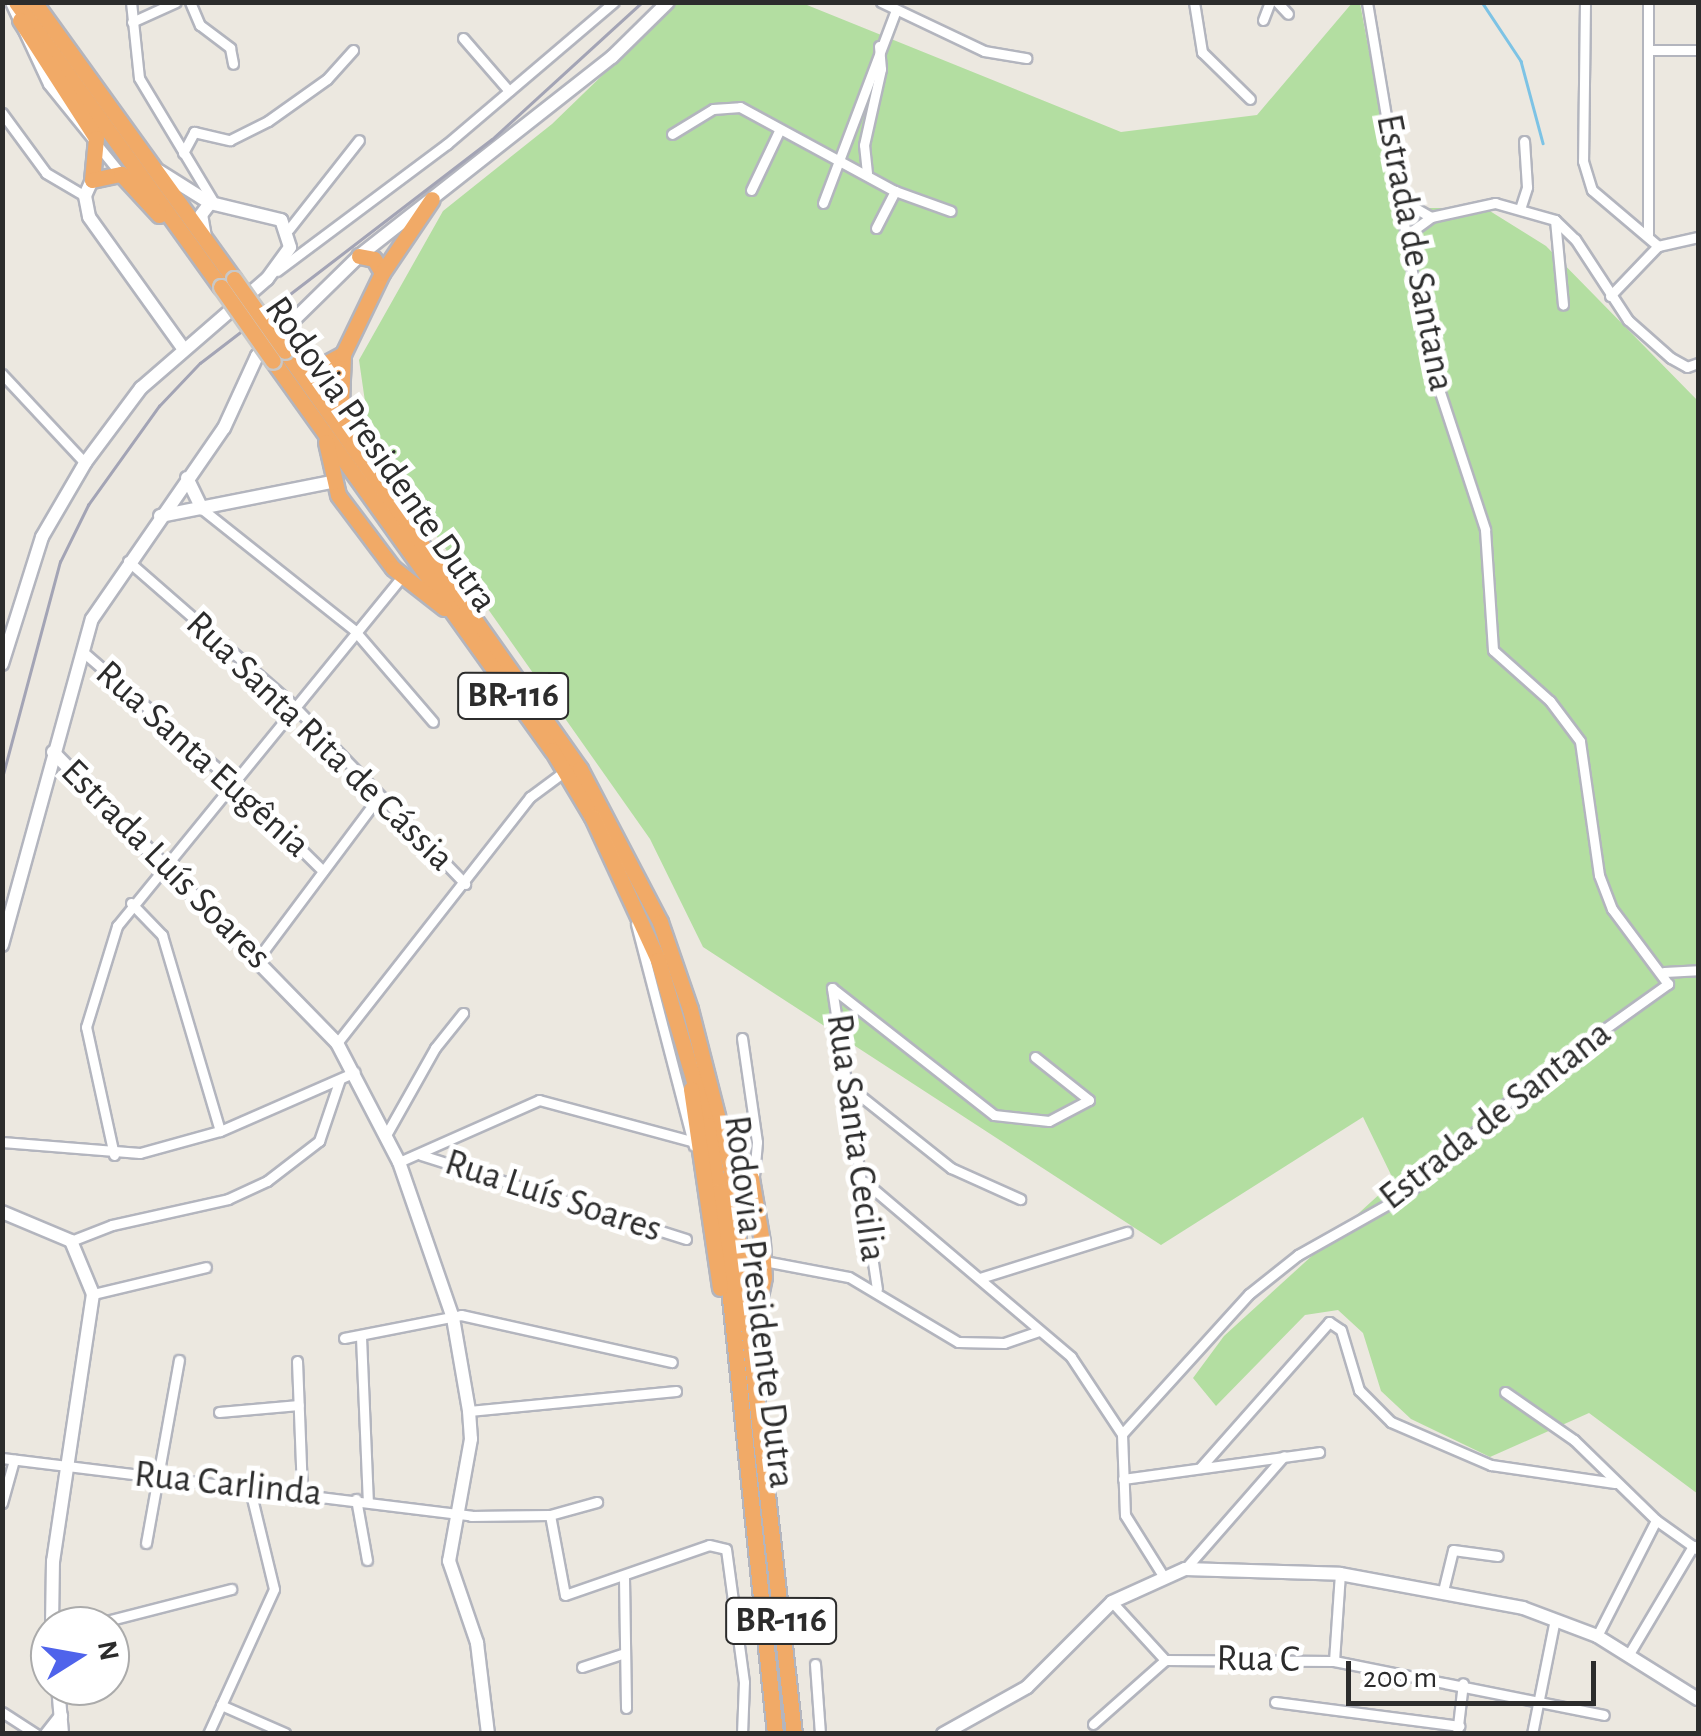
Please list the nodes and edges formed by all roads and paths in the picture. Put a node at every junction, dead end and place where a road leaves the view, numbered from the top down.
1 (13, 2) edge
2 (37, 2) edge
3 (131, 2) edge
4 (176, 2) edge
5 (190, 2) edge
6 (614, 2) edge
7 (668, 2) edge
8 (881, 2) edge
9 (1194, 2) edge
10 (1274, 2) edge
11 (1367, 2) edge
12 (1585, 2) edge
13 (1648, 2) edge
14 (896, 10) junction
15 (1288, 14) dead end
16 (1263, 20) dead end
17 (132, 22) junction
18 (463, 38) dead end
19 (879, 46) junction
20 (353, 50) dead end
21 (1650, 50) junction
22 (1698, 50) edge
23 (1026, 58) dead end
24 (232, 64) dead end
25 (509, 91) junction
26 (1250, 99) dead end
27 (2, 113) edge
28 (779, 131) junction
29 (672, 134) dead end
30 (359, 140) dead end
31 (1524, 141) dead end
32 (98, 151) junction
33 (183, 153) junction
34 (840, 158) junction
35 (146, 161) junction
36 (867, 173) junction
37 (121, 174) junction
38 (92, 180) junction
39 (751, 190) dead end
40 (895, 190) junction
41 (85, 196) junction
42 (432, 199) junction
43 (1403, 201) junction
44 (213, 203) junction
45 (824, 203) dead end
46 (1520, 208) junction
47 (951, 211) dead end
48 (1431, 217) junction
49 (1555, 220) junction
50 (876, 228) dead end
51 (289, 229) junction
52 (1408, 234) junction
53 (1648, 236) junction
54 (1698, 238) edge
55 (188, 240) junction
56 (207, 245) junction
57 (1658, 246) junction
58 (359, 256) junction
59 (382, 273) junction
60 (267, 279) junction
61 (228, 283) junction
62 (1610, 296) junction
63 (1563, 304) dead end
64 (182, 347) junction
65 (343, 354) junction
66 (282, 356) junction
67 (1698, 363) edge
68 (2, 374) edge
69 (326, 438) junction
70 (85, 463) junction
71 (187, 478) junction
72 (330, 482) junction
73 (202, 509) junction
74 (160, 516) junction
75 (128, 560) junction
76 (402, 577) junction
77 (453, 614) junction
78 (482, 628) junction
79 (354, 630) junction
80 (81, 650) junction
81 (2, 664) edge
82 (294, 706) junction
83 (433, 722) dead end
84 (53, 752) junction
85 (565, 771) junction
86 (232, 781) junction
87 (378, 798) junction
88 (162, 864) junction
89 (324, 871) junction
90 (465, 884) junction
91 (131, 903) junction
92 (637, 911) junction
93 (2, 946) edge
94 (259, 957) junction
95 (1698, 970) edge
96 (1664, 972) junction
97 (679, 976) junction
98 (463, 1013) dead end
99 (742, 1038) dead end
100 (337, 1044) junction
101 (1035, 1058) dead end
102 (690, 1064) junction
103 (355, 1072) junction
104 (340, 1079) junction
105 (848, 1086) junction
106 (220, 1132) junction
107 (386, 1135) junction
108 (2, 1142) edge
109 (693, 1144) junction
110 (114, 1155) junction
111 (420, 1155) junction
112 (399, 1162) junction
113 (864, 1182) junction
114 (753, 1186) junction
115 (1020, 1199) dead end
116 (2, 1212) edge
117 (1127, 1232) dead end
118 (686, 1239) dead end
119 (71, 1242) junction
120 (764, 1262) junction
121 (206, 1267) dead end
122 (980, 1278) junction
123 (877, 1288) junction
124 (93, 1294) junction
125 (453, 1318) junction
126 (1039, 1330) junction
127 (361, 1337) junction
128 (344, 1338) dead end
129 (179, 1360) dead end
130 (297, 1361) dead end
131 (672, 1362) dead end
132 (676, 1391) dead end
133 (1505, 1392) dead end
134 (298, 1406) junction
135 (469, 1411) junction
136 (219, 1412) dead end
137 (1122, 1434) junction
138 (1318, 1452) dead end
139 (1284, 1456) junction
140 (2, 1458) edge
141 (14, 1460) junction
142 (1200, 1468) junction
143 (69, 1469) junction
144 (159, 1476) junction
145 (748, 1478) junction
146 (1122, 1479) junction
147 (1615, 1483) junction
148 (248, 1486) junction
149 (302, 1492) junction
150 (356, 1499) junction
151 (368, 1500) junction
152 (597, 1502) dead end
153 (2, 1503) edge
154 (768, 1508) junction
155 (454, 1514) junction
156 (550, 1515) junction
157 (1656, 1520) junction
158 (146, 1544) dead end
159 (1696, 1548) edge
160 (1498, 1556) dead end
161 (367, 1560) dead end
162 (1184, 1568) junction
163 (1162, 1574) junction
164 (1340, 1574) junction
165 (624, 1578) junction
166 (231, 1589) dead end
167 (1443, 1591) junction
168 (1112, 1602) junction
169 (52, 1606) edge
170 (130, 1615) edge
171 (1555, 1618) junction
172 (1597, 1636) junction
173 (625, 1653) junction
174 (1630, 1654) junction
175 (1164, 1660) junction
176 (1334, 1661) junction
177 (815, 1664) dead end
178 (582, 1667) dead end
179 (1464, 1683) junction
180 (1698, 1698) edge
181 (1538, 1700) junction
182 (1275, 1702) dead end
183 (222, 1705) junction
184 (59, 1706) edge
185 (626, 1708) dead end
186 (2, 1712) edge
187 (1604, 1715) dead end
188 (60, 1716) junction
189 (1093, 1724) dead end
190 (1458, 1730) edge
191 (951, 1732) edge
192 (285, 1733) edge
193 (36, 1734) edge
194 (47, 1734) edge
195 (62, 1734) edge
196 (208, 1734) edge
197 (488, 1734) edge
198 (742, 1734) edge
199 (775, 1734) edge
200 (794, 1734) edge
201 (820, 1734) edge
202 (1532, 1734) edge

1 - 32 highway
1 - 55 highway, Rodovia Presidente Dutra / BR-116
2 - 35 highway, Rodovia Presidente Dutra / BR-116
3 - 17 street
4 - 17 street
5 - 24 street
6 - 25 street
7 - 42 main road, Estrada Luís Soares
8 - 14 street
9 - 26 street
10 - 15 street
10 - 16 street
11 - 43 street, Estrada de Santana
12 - 53 street
13 - 21 street
14 - 19 street
14 - 23 street
17 - 33 street
18 - 25 street
19 - 34 street
19 - 36 street
20 - 33 street
21 - 22 street
21 - 53 street
25 - 60 street
27 - 41 street
28 - 29 street
28 - 34 street
28 - 39 street
30 - 51 street
31 - 46 street
32 - 37 street
32 - 38 highway
33 - 44 street
34 - 36 street
34 - 45 street
35 - 44 main road
35 - 56 highway, Rodovia Presidente Dutra / BR-116
36 - 40 street
37 - 38 highway
37 - 55 highway
38 - 41 main road
40 - 47 street
40 - 50 street
41 - 64 main road
42 - 58 main road, Estrada Luís Soares
42 - 59 highway
43 - 48 street
43 - 52 street, Estrada de Santana
44 - 51 main road
44 - 56 main road
46 - 48 street
46 - 49 street
48 - 52 street
49 - 62 street
49 - 63 street
51 - 60 main road
52 - 96 street, Estrada de Santana
53 - 57 street
54 - 57 street
55 - 61 highway, Rodovia Presidente Dutra / BR-116
56 - 61 highway, Rodovia Presidente Dutra / BR-116
57 - 62 street
58 - 59 highway
58 - 71 main road, Estrada Luís Soares
59 - 65 highway
60 - 64 main road
61 - 66 highway, Rodovia Presidente Dutra / BR-116, bridge
62 - 67 street
64 - 70 main road
65 - 66 highway
65 - 78 highway
66 - 69 highway, Rodovia Presidente Dutra / BR-116
66 - 78 highway, Rodovia Presidente Dutra / BR-116
68 - 70 street
69 - 72 highway
69 - 77 highway, Rodovia Presidente Dutra / BR-116
70 - 81 main road
71 - 73 main road
71 - 74 main road, Estrada Luís Soares
72 - 73 main road
72 - 76 highway
73 - 74 main road
73 - 79 street
74 - 75 main road, Estrada Luís Soares
75 - 80 main road, Estrada Luís Soares
75 - 82 street, Rua Santa Rita de Cássia
76 - 77 highway
76 - 79 street
77 - 85 highway, Rodovia Presidente Dutra / BR-116
78 - 97 highway, Rodovia Presidente Dutra / BR-116
79 - 82 street
79 - 83 street
80 - 84 main road, Estrada Luís Soares
80 - 86 street, Rua Santa Eugênia
82 - 86 street
82 - 87 street, Rua Santa Rita de Cássia
84 - 88 main road, Estrada Luís Soares
84 - 93 main road
85 - 90 street
85 - 92 highway, Rodovia Presidente Dutra / BR-116
86 - 88 street
86 - 89 street, Rua Santa Eugênia
87 - 89 street
87 - 90 street, Rua Santa Rita de Cássia
88 - 91 street
88 - 94 main road, Estrada Luís Soares
89 - 94 street
90 - 100 street
91 - 106 street
91 - 110 street
92 - 102 highway, Rodovia Presidente Dutra / BR-116
92 - 109 street
94 - 100 main road, Estrada Luís Soares
95 - 96 street
96 - 137 street, Estrada de Santana
97 - 114 highway
97 - 154 highway, Rodovia Presidente Dutra / BR-116
98 - 107 street
99 - 114 street
100 - 103 main road, Estrada Luís Soares
101 - 105 street, Rua Santa Cecilia
102 - 109 highway
102 - 145 highway, Rodovia Presidente Dutra / BR-116
103 - 104 street
103 - 107 main road, Estrada Luís Soares
104 - 106 street
104 - 119 street
105 - 113 street, Rua Santa Cecilia
105 - 115 street
106 - 110 street
107 - 112 main road, Estrada Luís Soares
108 - 110 street
109 - 111 street
109 - 145 highway
111 - 112 street
111 - 118 street, Rua Luís Soares
112 - 125 main road, Estrada Luís Soares
113 - 122 street
113 - 123 street, Rua Santa Cecilia
114 - 120 highway
116 - 119 main road
117 - 122 street
119 - 124 main road
120 - 123 street
120 - 154 highway
121 - 124 street
122 - 126 street
123 - 126 street
124 - 143 main road
125 - 127 street
125 - 131 street
125 - 135 main road, Estrada Luís Soares
126 - 137 street
127 - 128 street
127 - 151 street
129 - 144 street
130 - 134 street
132 - 135 street
133 - 147 street
134 - 136 street
134 - 149 street
135 - 155 main road, Estrada Luís Soares
137 - 146 street
138 - 139 street
139 - 142 street
139 - 162 street
140 - 141 street, Rua Carlinda
141 - 143 street, Rua Carlinda
141 - 153 street
142 - 146 street
142 - 147 street
143 - 144 street, Rua Carlinda
143 - 169 main road
144 - 148 street, Rua Carlinda
144 - 158 street
145 - 199 highway, Rodovia Presidente Dutra / BR-116
146 - 163 street
147 - 157 street
148 - 149 street, Rua Carlinda
148 - 183 street
149 - 150 street, Rua Carlinda
150 - 151 street, Rua Carlinda
150 - 161 street
151 - 155 street, Rua Carlinda
152 - 156 street, Rua Carlinda
154 - 200 highway, Rodovia Presidente Dutra / BR-116
155 - 156 street, Rua Carlinda
155 - 197 main road, Estrada Luís Soares
156 - 165 street
157 - 159 street
157 - 172 street
159 - 174 street
160 - 167 street
162 - 163 main road
162 - 164 main road
163 - 168 main road
164 - 167 main road
164 - 176 street
165 - 173 street
165 - 198 street
166 - 170 street
167 - 171 main road
168 - 175 street, Rua C
168 - 191 main road
171 - 172 main road
171 - 181 street
172 - 174 main road
173 - 178 street
173 - 185 street
174 - 180 main road
175 - 176 street, Rua C
175 - 189 street
176 - 179 street, Rua C
177 - 201 street
179 - 181 street, Rua C
179 - 190 street
181 - 187 street, Rua C
181 - 202 street
182 - 190 street
183 - 192 street
183 - 196 street
184 - 188 main road
186 - 193 street
188 - 194 main road
188 - 195 main road

